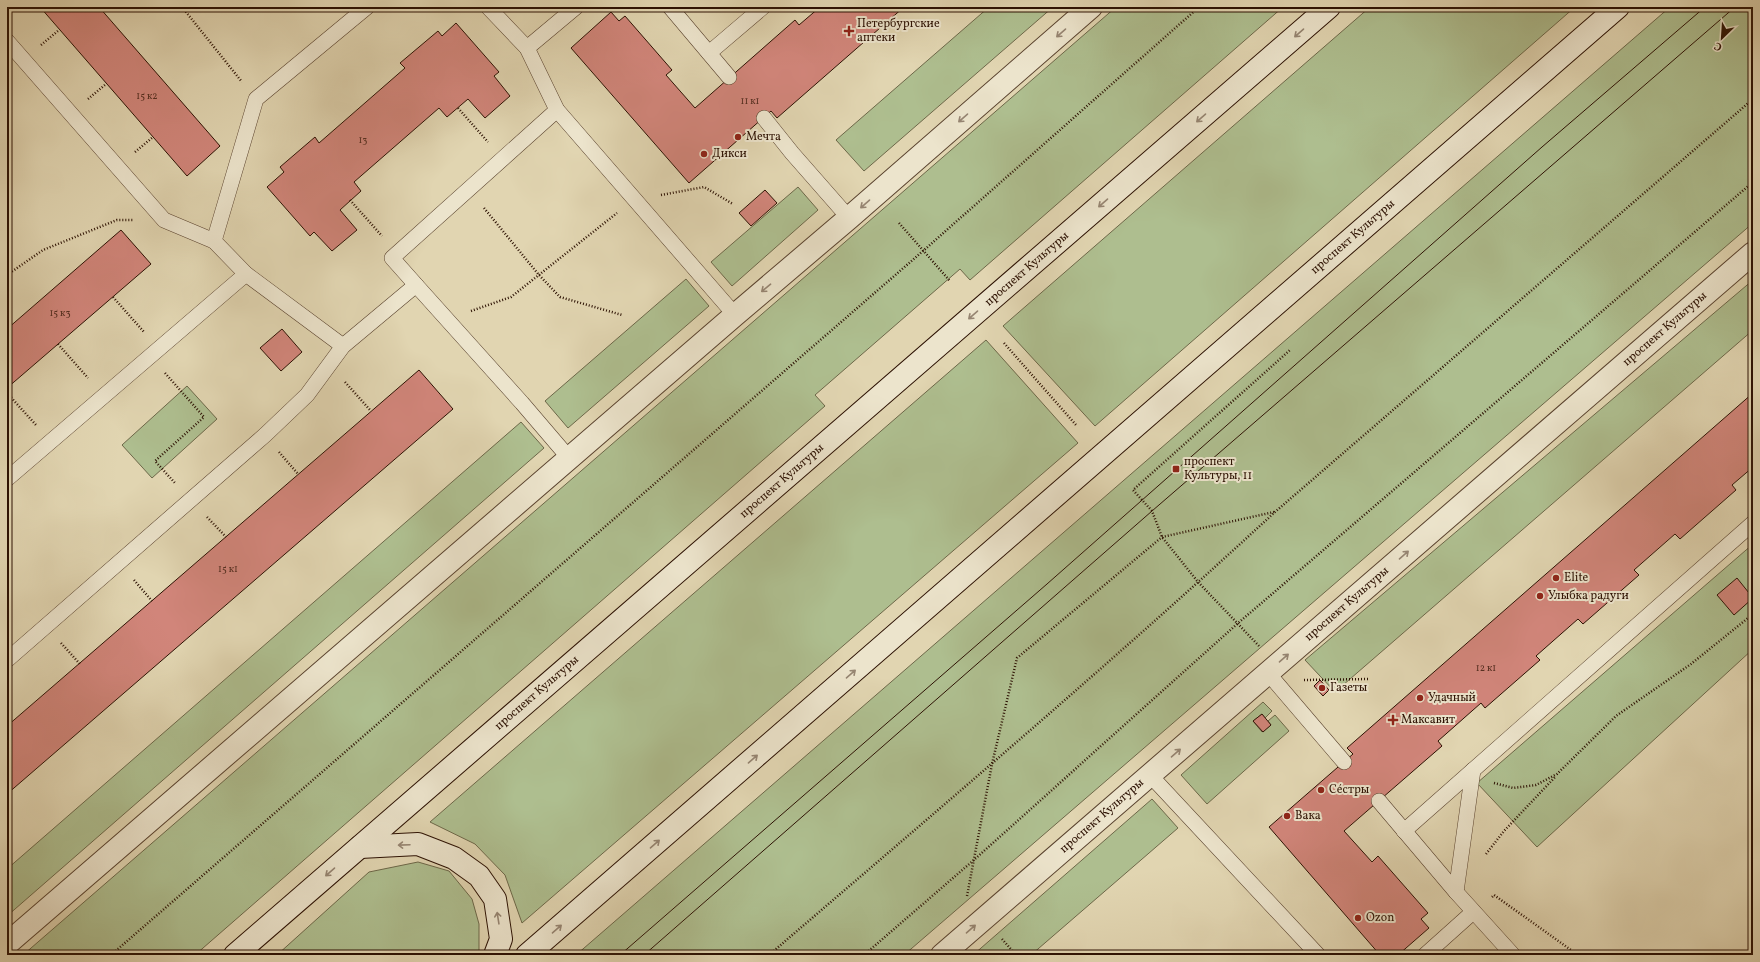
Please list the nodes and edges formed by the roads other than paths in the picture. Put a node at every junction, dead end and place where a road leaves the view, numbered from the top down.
1 (367, 7) edge
2 (488, 7) edge
3 (576, 7) edge
4 (670, 7) edge
5 (763, 7) edge
6 (1091, 7) edge
7 (1329, 7) edge
8 (1618, 7) edge
9 (7, 41) edge
10 (527, 48) junction
11 (709, 53) junction
12 (729, 77) dead end
13 (557, 110) junction
14 (764, 118) dead end
15 (848, 218) junction
16 (214, 241) junction
17 (1753, 253) edge
18 (246, 274) junction
19 (416, 285) junction
20 (735, 315) junction
21 (343, 346) junction
22 (569, 458) junction
23 (7, 479) edge
24 (1753, 523) edge
25 (7, 660) edge
26 (1268, 672) junction
27 (1344, 762) dead end
28 (1473, 770) junction
29 (1150, 775) junction
30 (1379, 801) dead end
31 (1404, 831) junction
32 (360, 846) junction
33 (1456, 892) junction
34 (1474, 912) junction
35 (7, 944) edge
36 (235, 955) edge
37 (495, 955) edge
38 (527, 955) edge
39 (942, 955) edge
40 (1318, 955) edge
41 (1425, 955) edge
42 (1513, 955) edge

1 - 16 lane
2 - 10 lane
3 - 10 lane
4 - 11 lane
5 - 11 lane
6 -> 15 main road
7 -> 32 main road, проспект Культуры
38 -> 8 main road, проспект Культуры
9 - 16 lane
10 - 13 lane
11 - 12 lane
13 - 19 lane
13 - 20 lane
14 - 15 lane
15 -> 20 main road
16 - 18 lane
26 -> 17 main road, проспект Культуры
18 - 21 lane
18 - 23 lane
19 - 21 lane
19 - 22 lane
20 - 22 main road
21 - 25 lane
22 - 35 main road
24 - 28 lane
26 - 27 lane
29 -> 26 main road, проспект Культуры
28 - 31 lane
28 - 33 lane
39 -> 29 main road, проспект Культуры
29 - 40 lane
30 - 31 lane
31 - 33 lane
32 -> 36 main road, проспект Культуры
37 -> 32 main road
33 - 34 lane
34 - 41 lane
34 - 42 lane

